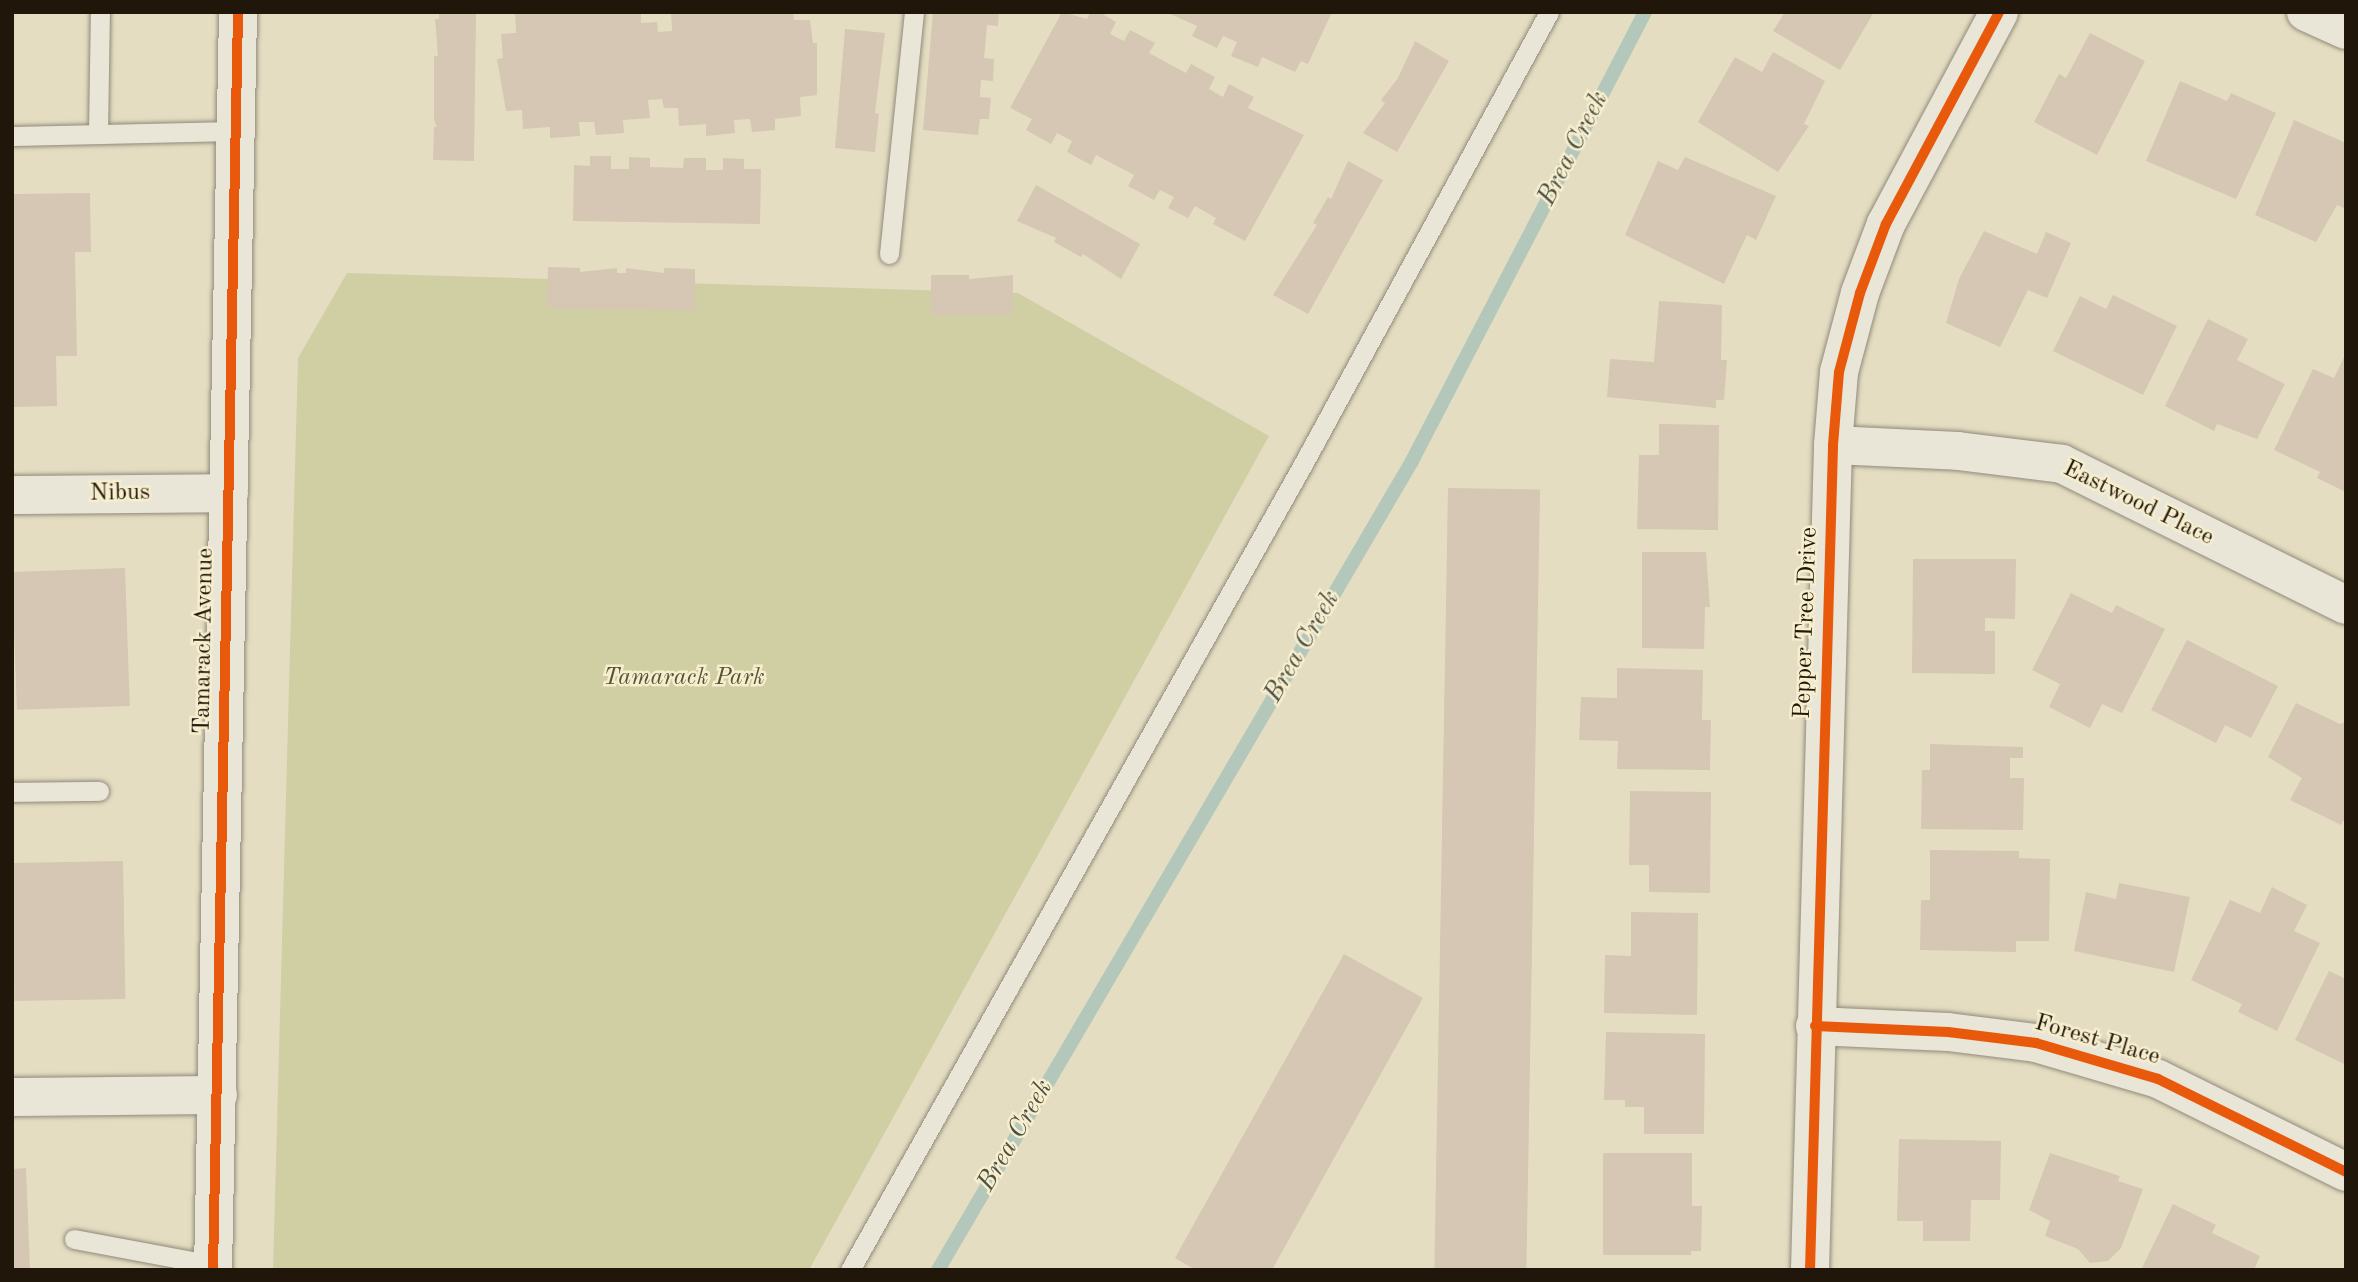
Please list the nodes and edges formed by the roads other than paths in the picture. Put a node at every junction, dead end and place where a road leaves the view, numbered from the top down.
1 (100, 12) edge
2 (238, 12) edge
3 (914, 12) edge
4 (1549, 12) edge
5 (1998, 12) edge
6 (2306, 12) edge
7 (2346, 30) edge
8 (235, 131) junction
9 (98, 134) junction
10 (12, 136) edge
11 (889, 254) dead end
12 (1833, 445) junction
13 (229, 493) junction
14 (12, 495) edge
15 (2346, 605) edge
16 (99, 791) dead end
17 (12, 792) edge
18 (1815, 1026) junction
19 (218, 1096) junction
20 (12, 1097) edge
21 (2346, 1172) edge
22 (74, 1239) dead end
23 (213, 1267) edge
24 (850, 1270) edge
25 (1810, 1270) edge

1 - 9 lane
2 - 8 street, Tamarack Avenue
3 - 11 lane
4 - 24 lane
5 - 12 street, Pepper Tree Drive
6 - 7 street
8 - 9 lane
8 - 13 street, Tamarack Avenue
9 - 10 lane
12 - 15 street, Eastwood Place
12 - 18 street, Pepper Tree Drive
13 - 14 street, Nibus
13 - 19 street, Tamarack Avenue
16 - 17 lane
18 - 21 street, Forest Place
18 - 25 street, Pepper Tree Drive
19 - 20 street
19 - 23 street, Tamarack Avenue
22 - 23 lane

